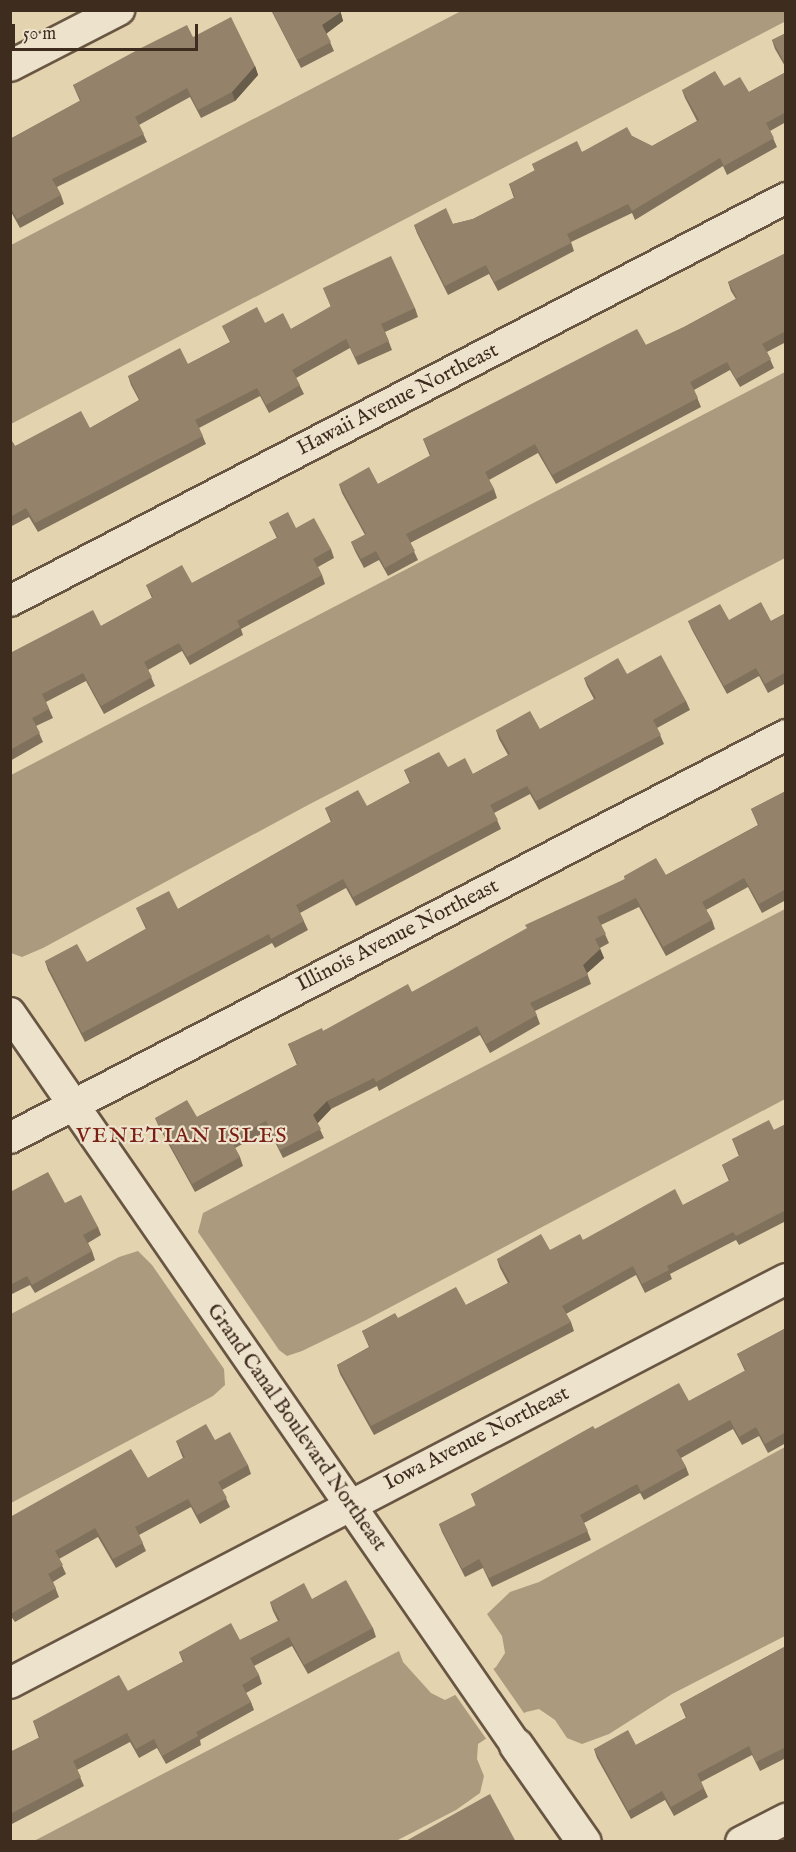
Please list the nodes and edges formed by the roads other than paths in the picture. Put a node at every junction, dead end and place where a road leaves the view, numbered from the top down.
1 (119, 10) edge
2 (10, 66) edge
3 (786, 198) edge
4 (10, 601) edge
5 (786, 735) edge
6 (10, 1014) edge
7 (73, 1105) junction
8 (10, 1138) edge
9 (786, 1279) edge
10 (350, 1505) junction
11 (10, 1683) edge
12 (516, 1745) joint
13 (786, 1819) edge
14 (584, 1842) edge
15 (741, 1842) edge

1 - 2 street
3 - 4 street, Hawaii Avenue Northeast
5 - 7 street, Illinois Avenue Northeast
6 - 7 street, Grand Canal Boulevard Northeast
7 - 8 street, Illinois Avenue Northeast
7 - 10 street, Grand Canal Boulevard Northeast
9 - 10 street, Iowa Avenue Northeast
10 - 11 street, Iowa Avenue Northeast
10 - 12 street, Grand Canal Boulevard Northeast
12 - 14 street, Grand Canal Boulevard Northeast
13 - 15 street

